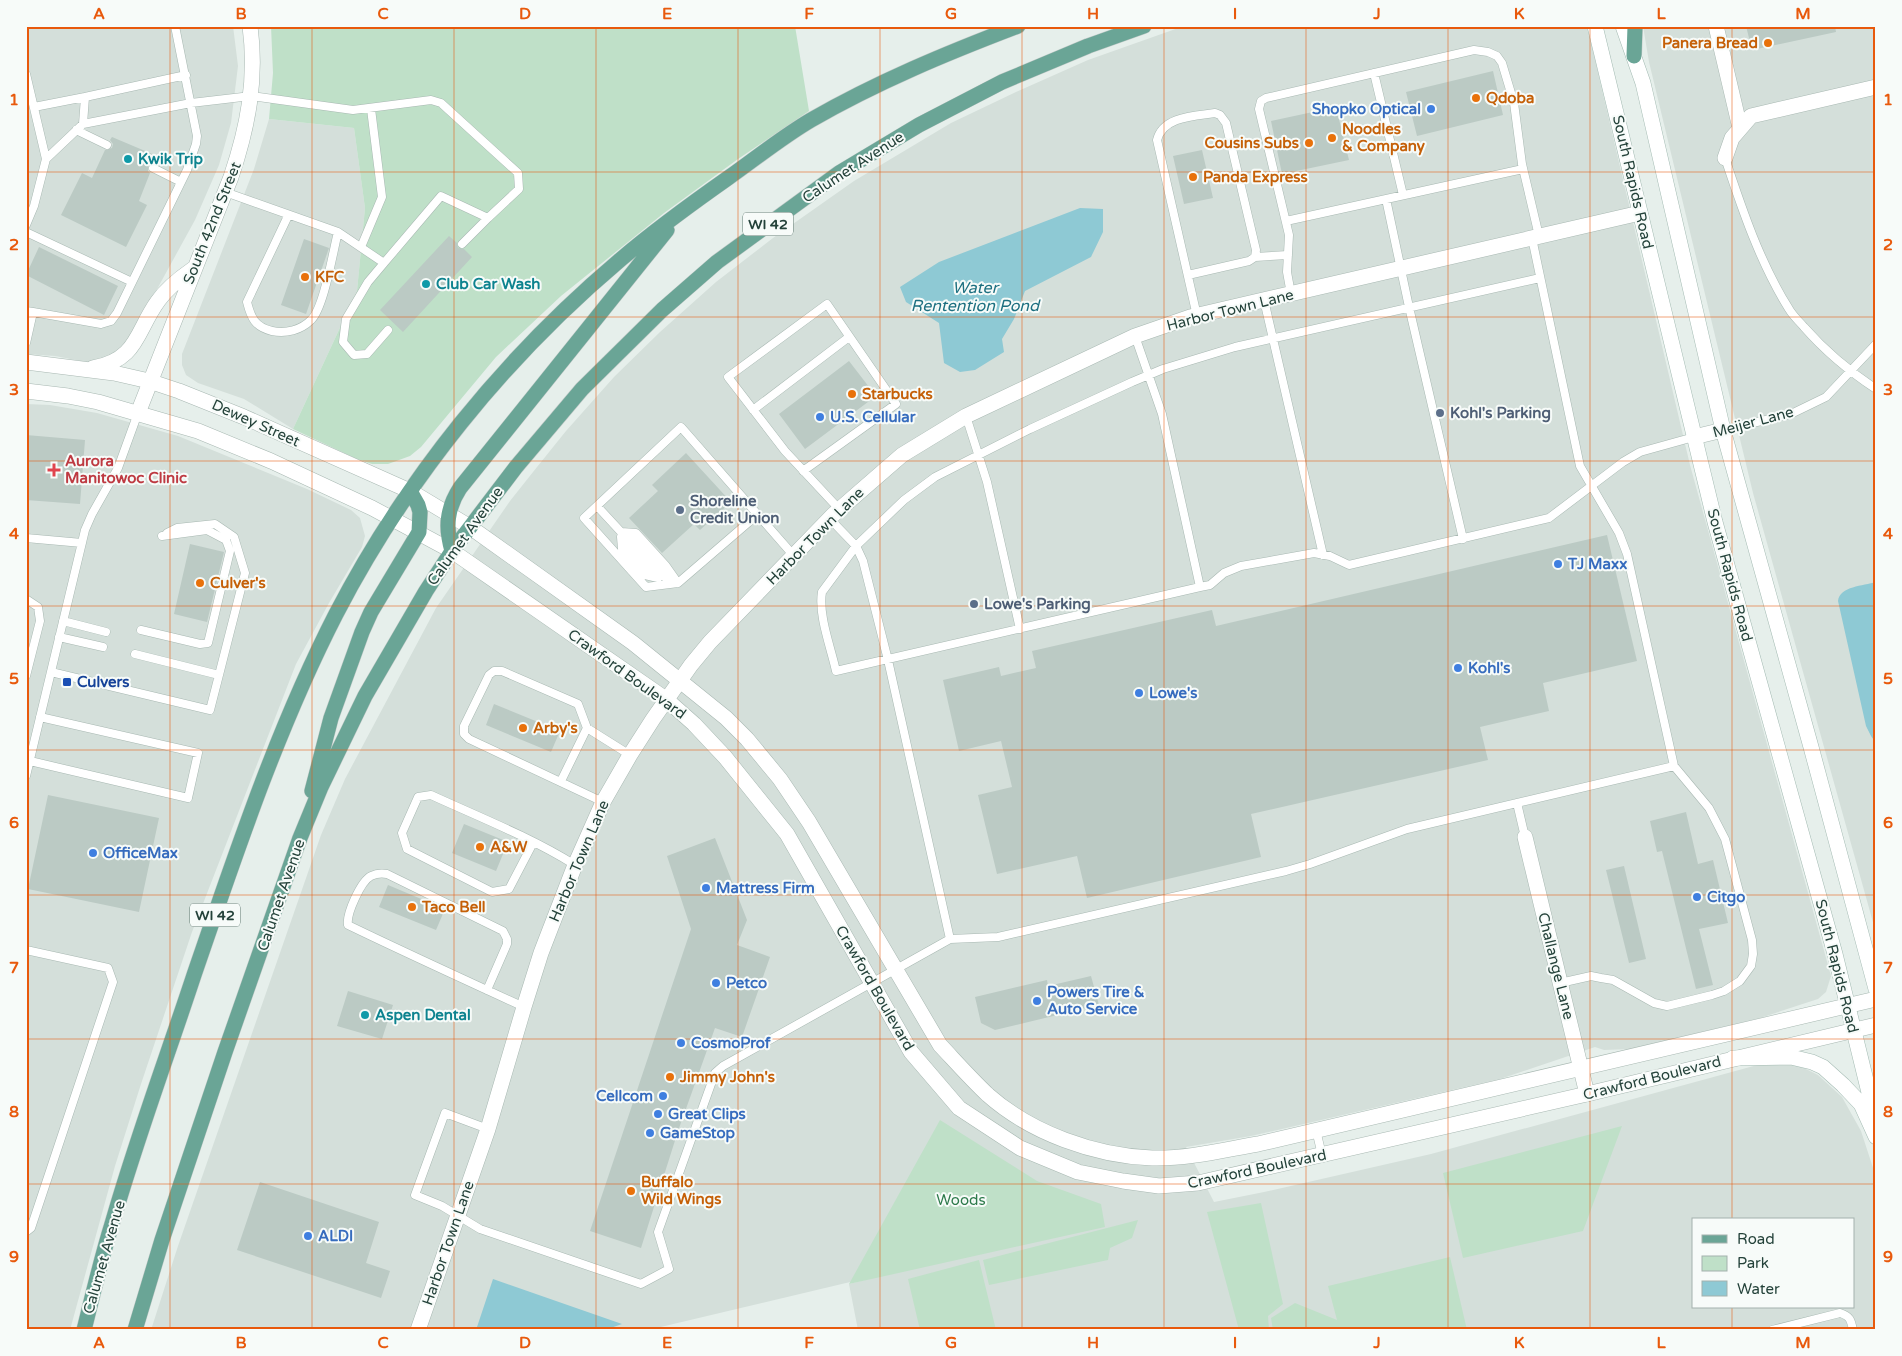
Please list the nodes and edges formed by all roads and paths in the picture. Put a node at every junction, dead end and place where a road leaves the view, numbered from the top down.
1 (176, 26) edge
2 (250, 26) edge
3 (1018, 26) edge
4 (1144, 26) edge
5 (1595, 26) edge
6 (1623, 26) edge
7 (1635, 26) edge
8 (1716, 26) edge
9 (1634, 56) junction
10 (1374, 73) junction
11 (26, 74) edge
12 (186, 75) junction
13 (1876, 87) edge
14 (251, 96) junction
15 (85, 97) junction
16 (191, 103) junction
17 (34, 107) junction
18 (370, 109) junction
19 (82, 124) junction
20 (1740, 128) junction
21 (76, 130) junction
22 (108, 145) dead end
23 (1725, 158) joint
24 (46, 159) junction
25 (152, 168) dead end
26 (1522, 169) junction
27 (182, 182) junction
28 (225, 192) junction
29 (1403, 195) junction
30 (1386, 199) junction
31 (688, 207) junction
32 (1640, 213) junction
33 (288, 216) junction
34 (488, 218) junction
35 (1286, 221) junction
36 (26, 225) edge
37 (26, 232) edge
38 (338, 232) junction
39 (1535, 237) junction
40 (462, 244) dead end
41 (361, 247) junction
42 (1288, 254) junction
43 (1254, 256) junction
44 (384, 263) junction
45 (1400, 268) junction
46 (193, 269) junction
47 (1188, 274) junction
48 (1540, 278) junction
49 (132, 282) junction
50 (1291, 294) junction
51 (1264, 300) junction
52 (1409, 307) junction
53 (30, 312) edge
54 (1197, 316) junction
55 (388, 330) dead end
56 (849, 336) junction
57 (1135, 336) junction
58 (1273, 338) junction
59 (26, 343) edge
60 (1876, 344) edge
61 (26, 362) edge
62 (83, 368) junction
63 (1850, 372) junction
64 (1149, 375) junction
65 (149, 381) junction
66 (1876, 389) edge
67 (26, 391) edge
68 (753, 410) junction
69 (138, 413) junction
70 (966, 416) junction
71 (1723, 430) junction
72 (1694, 437) junction
73 (978, 454) junction
74 (803, 471) junction
75 (1592, 486) junction
76 (410, 492) junction
77 (597, 506) junction
78 (448, 514) junction
79 (758, 515) junction
80 (835, 515) junction
81 (393, 519) junction
82 (470, 527) junction
83 (419, 532) junction
84 (621, 532) junction
85 (26, 538) edge
86 (1463, 539) junction
87 (82, 543) junction
88 (856, 546) junction
89 (452, 550) junction
90 (1323, 555) junction
91 (794, 556) junction
92 (678, 583) junction
93 (1200, 587) junction
94 (26, 599) edge
95 (63, 621) junction
96 (1020, 629) junction
97 (141, 630) dead end
98 (106, 632) dead end
99 (59, 637) junction
100 (103, 647) dead end
101 (136, 654) dead end
102 (888, 660) junction
103 (51, 672) junction
104 (219, 675) junction
105 (26, 676) edge
106 (681, 681) junction
107 (667, 700) junction
108 (40, 716) junction
109 (587, 728) junction
110 (630, 755) junction
111 (30, 761) junction
112 (1674, 766) junction
113 (26, 776) edge
114 (560, 781) junction
115 (603, 802) junction
116 (1517, 803) junction
117 (310, 812) junction
118 (1525, 837) joint
119 (533, 843) junction
120 (574, 865) junction
121 (950, 939) junction
122 (26, 950) edge
123 (895, 970) junction
124 (871, 983) junction
125 (1560, 983) junction
126 (1876, 989) edge
127 (488, 990) junction
128 (1876, 999) edge
129 (1847, 1005) junction
130 (524, 1007) junction
131 (1876, 1025) edge
132 (1854, 1029) junction
133 (1733, 1058) junction
134 (1581, 1068) junction
135 (1587, 1094) junction
136 (1876, 1121) edge
137 (488, 1128) junction
138 (1316, 1130) junction
139 (1876, 1137) edge
140 (1322, 1155) junction
141 (457, 1217) junction
142 (26, 1232) edge
143 (84, 1330) edge
144 (135, 1330) edge
145 (418, 1330) edge
146 (1772, 1330) edge
147 (1853, 1330) edge

1 - 12 lane
2 - 14 street, South 42nd Street
3 - 31 main road, Calumet Avenue / WI 42
4 - 82 main road, Calumet Avenue / WI 42
5 - 32 street, South Rapids Road
6 - 9 street, South Rapids Road
7 - 9 main road
8 - 20 street
9 - 71 street, South Rapids Road
10 - 26 lane
10 - 29 lane
10 - 35 lane
11 - 17 lane
12 - 15 lane
12 - 16 lane
13 - 20 street
14 - 16 lane
14 - 18 lane
14 - 28 street, South 42nd Street
15 - 17 lane
15 - 19 lane
16 - 19 lane
16 - 27 lane
17 - 24 lane
18 - 34 lane
18 - 41 lane
19 - 21 lane
20 - 23 street
21 - 22 lane
21 - 24 lane
23 - 63 lane
24 - 36 lane
25 - 27 lane
26 - 29 lane
26 - 39 lane
27 - 49 lane
28 - 33 lane
28 - 46 street, South 42nd Street
29 - 30 lane
30 - 35 lane
30 - 45 lane
31 - 76 main road, Calumet Avenue / WI 42
31 - 78 main road
32 - 39 street, Harbor Town Lane
32 - 72 street, South Rapids Road
33 - 38 lane
33 - 38 lane
34 - 40 lane
34 - 44 lane
35 - 42 lane
37 - 49 lane
38 - 41 lane
39 - 45 street, Harbor Town Lane
39 - 48 lane
41 - 44 lane
42 - 43 lane
42 - 50 lane
43 - 47 lane
43 - 47 lane
44 - 55 lane
45 - 50 street, Harbor Town Lane
45 - 52 lane
46 - 62 street
46 - 65 street, South 42nd Street
47 - 54 lane
48 - 52 lane
48 - 75 lane
49 - 53 lane
50 - 51 street, Harbor Town Lane
51 - 54 street, Harbor Town Lane
51 - 58 lane
52 - 58 lane
52 - 86 lane
53 - 59 lane
54 - 57 street, Harbor Town Lane
56 - 68 lane
56 - 68 lane
56 - 74 lane
57 - 64 lane
57 - 70 street, Harbor Town Lane
58 - 64 lane
58 - 90 lane
60 - 63 lane, Meijer Lane
61 - 62 street, Dewey Street
62 - 65 street, Dewey Street
63 - 66 lane
63 - 71 lane, Meijer Lane
64 - 73 lane
64 - 93 lane
65 - 69 street, South 42nd Street
65 - 76 street, Dewey Street
67 - 69 street, Dewey Street
68 - 74 lane
69 - 81 street, Dewey Street
69 - 87 lane
70 - 73 lane
70 - 80 street, Harbor Town Lane
71 - 72 street, Meijer Lane
71 - 126 street, South Rapids Road
72 - 75 lane
72 - 129 street, South Rapids Road
73 - 88 lane
73 - 96 lane
74 - 80 lane
75 - 86 lane
75 - 112 lane
76 - 78 street, Dewey Street
76 - 81 main road, Calumet Avenue / WI 42
76 - 83 main road
77 - 79 lane
77 - 84 lane
77 - 92 lane
78 - 82 street, Dewey Street
78 - 89 main road
79 - 91 lane
79 - 92 lane
80 - 88 lane
80 - 91 street, Harbor Town Lane
81 - 83 street, Dewey Street
81 - 143 main road, Calumet Avenue / WI 42
82 - 89 main road, Calumet Avenue / WI 42
82 - 106 street, Crawford Boulevard
83 - 89 street, Crawford Boulevard
83 - 117 main road
84 - 92 lane
84 - 92 lane
85 - 87 lane
86 - 90 lane
87 - 95 lane
88 - 102 lane
88 - 102 lane
89 - 107 street, Crawford Boulevard
89 - 117 main road, Calumet Avenue / WI 42
90 - 93 lane
91 - 106 street, Harbor Town Lane
93 - 96 lane
94 - 105 lane
95 - 98 lane
95 - 99 lane
96 - 102 lane
97 - 104 lane
99 - 100 lane
99 - 103 lane
101 - 104 lane
102 - 121 lane
103 - 104 lane
103 - 108 lane
106 - 107 street, Harbor Town Lane
106 - 123 street, Crawford Boulevard
107 - 110 street, Harbor Town Lane
107 - 124 street, Crawford Boulevard
108 - 111 lane
108 - 111 lane
109 - 110 lane
109 - 114 lane
109 - 114 lane
110 - 115 street, Harbor Town Lane
111 - 113 lane
112 - 116 lane
112 - 125 lane
114 - 115 lane
115 - 120 street, Harbor Town Lane
116 - 118 lane
116 - 121 lane
117 - 144 main road, Calumet Avenue / WI 42
118 - 125 street, Challange Lane
119 - 119 lane
119 - 120 lane
120 - 130 street, Harbor Town Lane
121 - 123 lane
122 - 142 lane
123 - 124 lane
123 - 138 street, Crawford Boulevard
124 - 140 street, Crawford Boulevard
124 - 141 lane
125 - 134 street, Challange Lane
127 - 127 lane
127 - 130 lane
128 - 129 street
129 - 132 street, South Rapids Road
129 - 134 street, Crawford Boulevard
130 - 137 street, Harbor Town Lane
131 - 132 street
132 - 133 street, Crawford Boulevard
132 - 136 street, South Rapids Road
133 - 135 street, Crawford Boulevard
133 - 139 street
134 - 135 street, Challange Lane
134 - 138 street, Crawford Boulevard
135 - 140 street, Crawford Boulevard
137 - 141 street, Harbor Town Lane
137 - 141 lane
138 - 140 lane
141 - 145 street, Harbor Town Lane
146 - 147 lane

